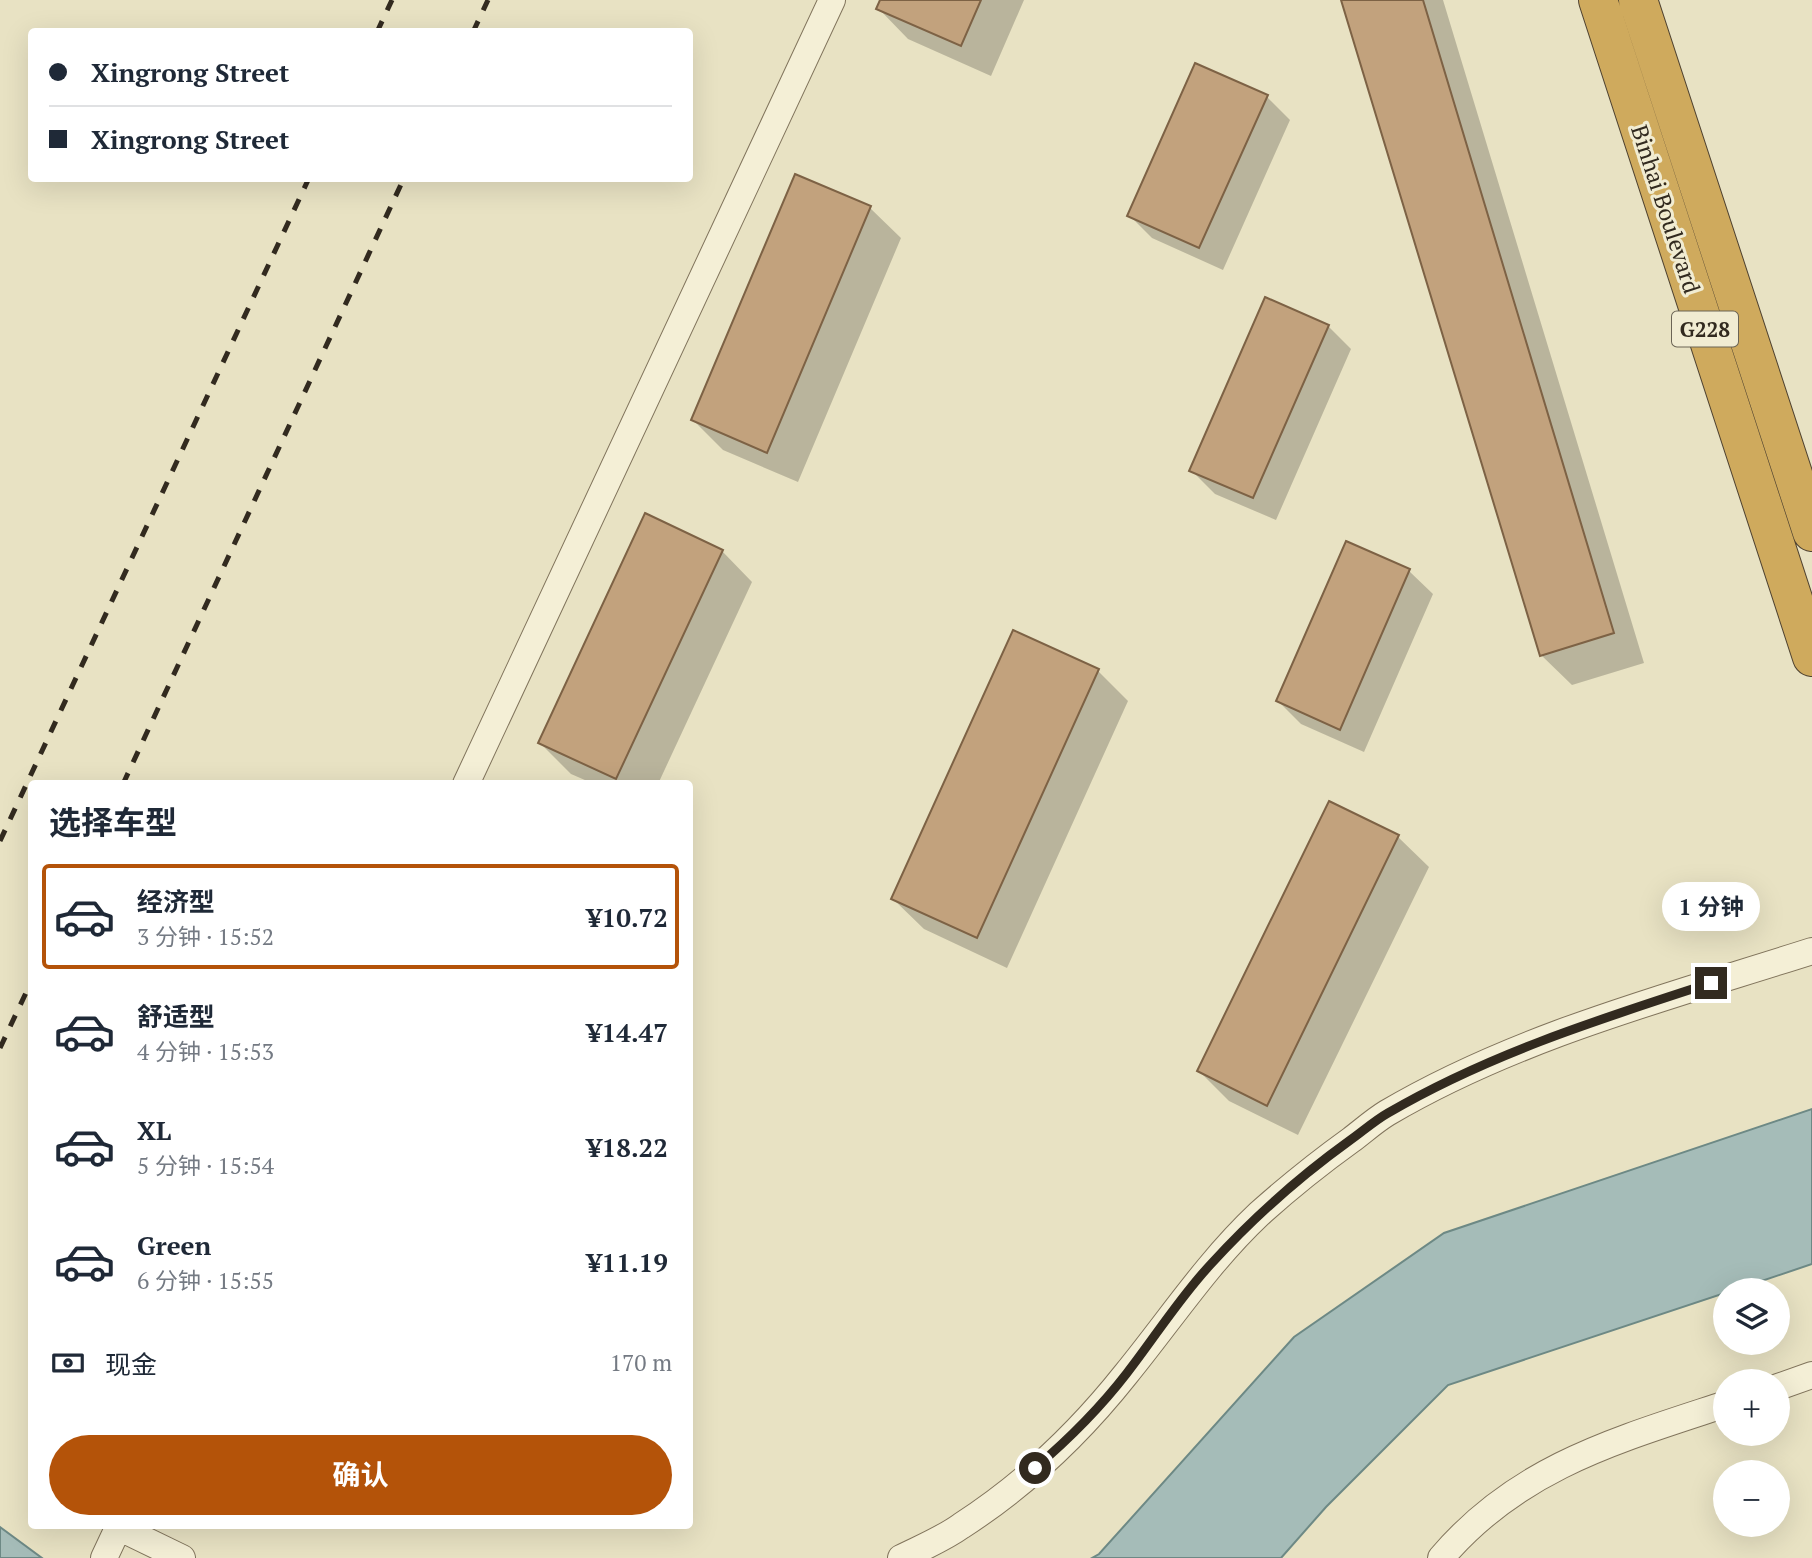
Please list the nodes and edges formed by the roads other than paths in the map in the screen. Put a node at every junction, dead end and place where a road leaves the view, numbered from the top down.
1 (832, 0) edge
2 (1598, 0) edge
3 (1638, 0) edge
4 (1812, 532) edge
5 (1812, 657) edge
6 (468, 780) edge
7 (1812, 951) edge
8 (1812, 1376) edge
9 (1790, 1383) edge
10 (1713, 1408) edge
11 (118, 1529) edge
12 (123, 1529) edge
13 (104, 1558) edge
14 (182, 1558) edge
15 (901, 1558) edge
16 (1441, 1558) edge

1 - 6 street
2 - 5 highway, Binhai Boulevard / G228
3 - 4 highway, Binhai Boulevard / G228
7 - 15 street
8 - 9 street
10 - 16 street
11 - 13 street
12 - 14 street

